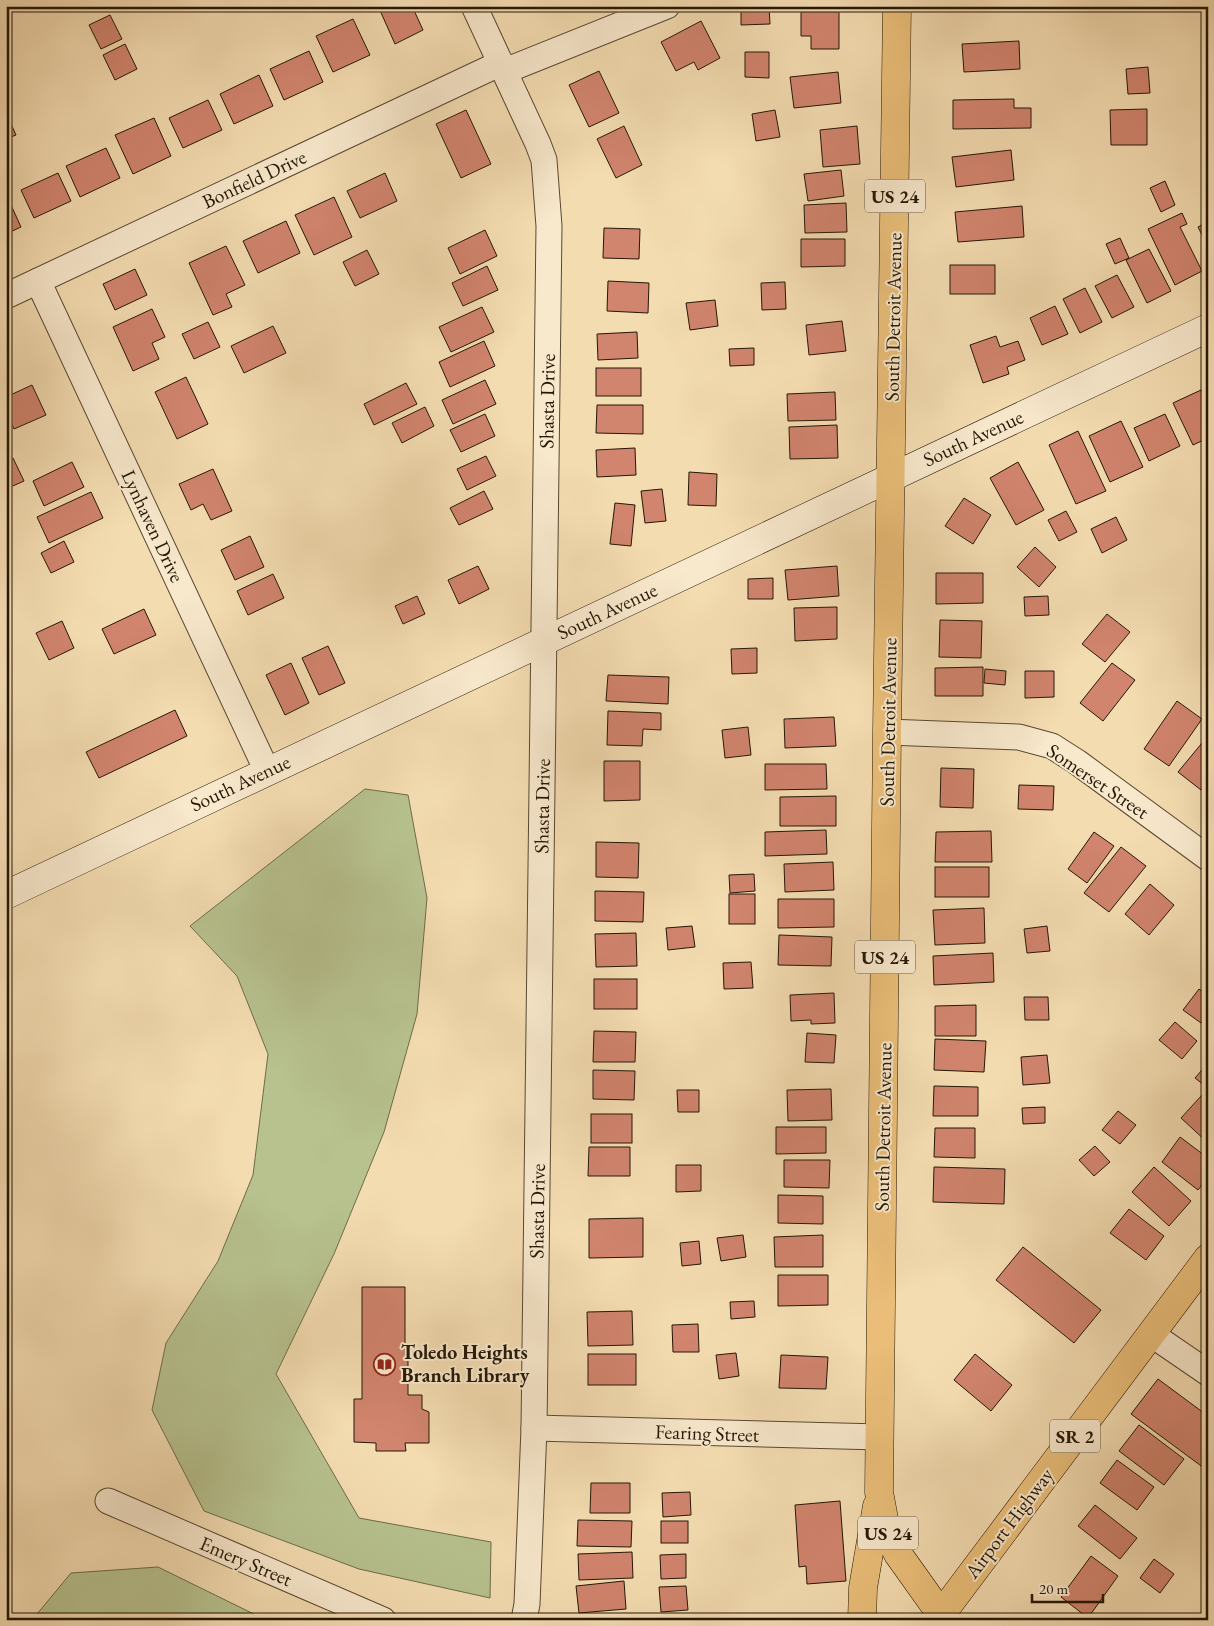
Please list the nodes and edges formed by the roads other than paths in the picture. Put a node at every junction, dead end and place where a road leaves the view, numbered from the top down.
1 (474, 6) edge
2 (667, 6) edge
3 (897, 6) edge
4 (503, 67) junction
5 (38, 281) junction
6 (6, 296) edge
7 (1208, 328) edge
8 (892, 476) junction
9 (544, 640) junction
10 (887, 732) junction
11 (267, 771) junction
12 (1208, 858) edge
13 (6, 895) edge
14 (1208, 1258) edge
15 (1151, 1334) junction
16 (1208, 1373) edge
17 (534, 1428) junction
18 (880, 1437) junction
19 (879, 1492) junction
20 (108, 1501) dead end
21 (941, 1618) edge
22 (383, 1620) edge
23 (524, 1620) edge
24 (862, 1620) edge

1 - 4 street, Shasta Drive
2 - 4 street, Bonfield Drive
3 - 8 main road, South Detroit Avenue / US 24
4 - 5 street, Bonfield Drive
4 - 9 street, Shasta Drive
5 - 6 street, Bonfield Drive
5 - 11 street, Lynhaven Drive
7 - 8 street, South Avenue
8 - 9 street, South Avenue
8 - 10 main road, South Detroit Avenue / US 24
9 - 11 street, South Avenue
9 - 17 street, Shasta Drive
10 - 12 street, Somerset Street
10 - 18 main road, South Detroit Avenue / US 24
11 - 13 street, South Avenue
14 - 15 main road, Airport Highway / SR 2
15 - 16 street
15 - 21 main road, Airport Highway / SR 2
17 - 18 street, Fearing Street
17 - 23 street, Shasta Drive
18 - 19 main road, US 24
19 - 21 main road, US 24
19 - 24 main road
20 - 22 street, Emery Street

